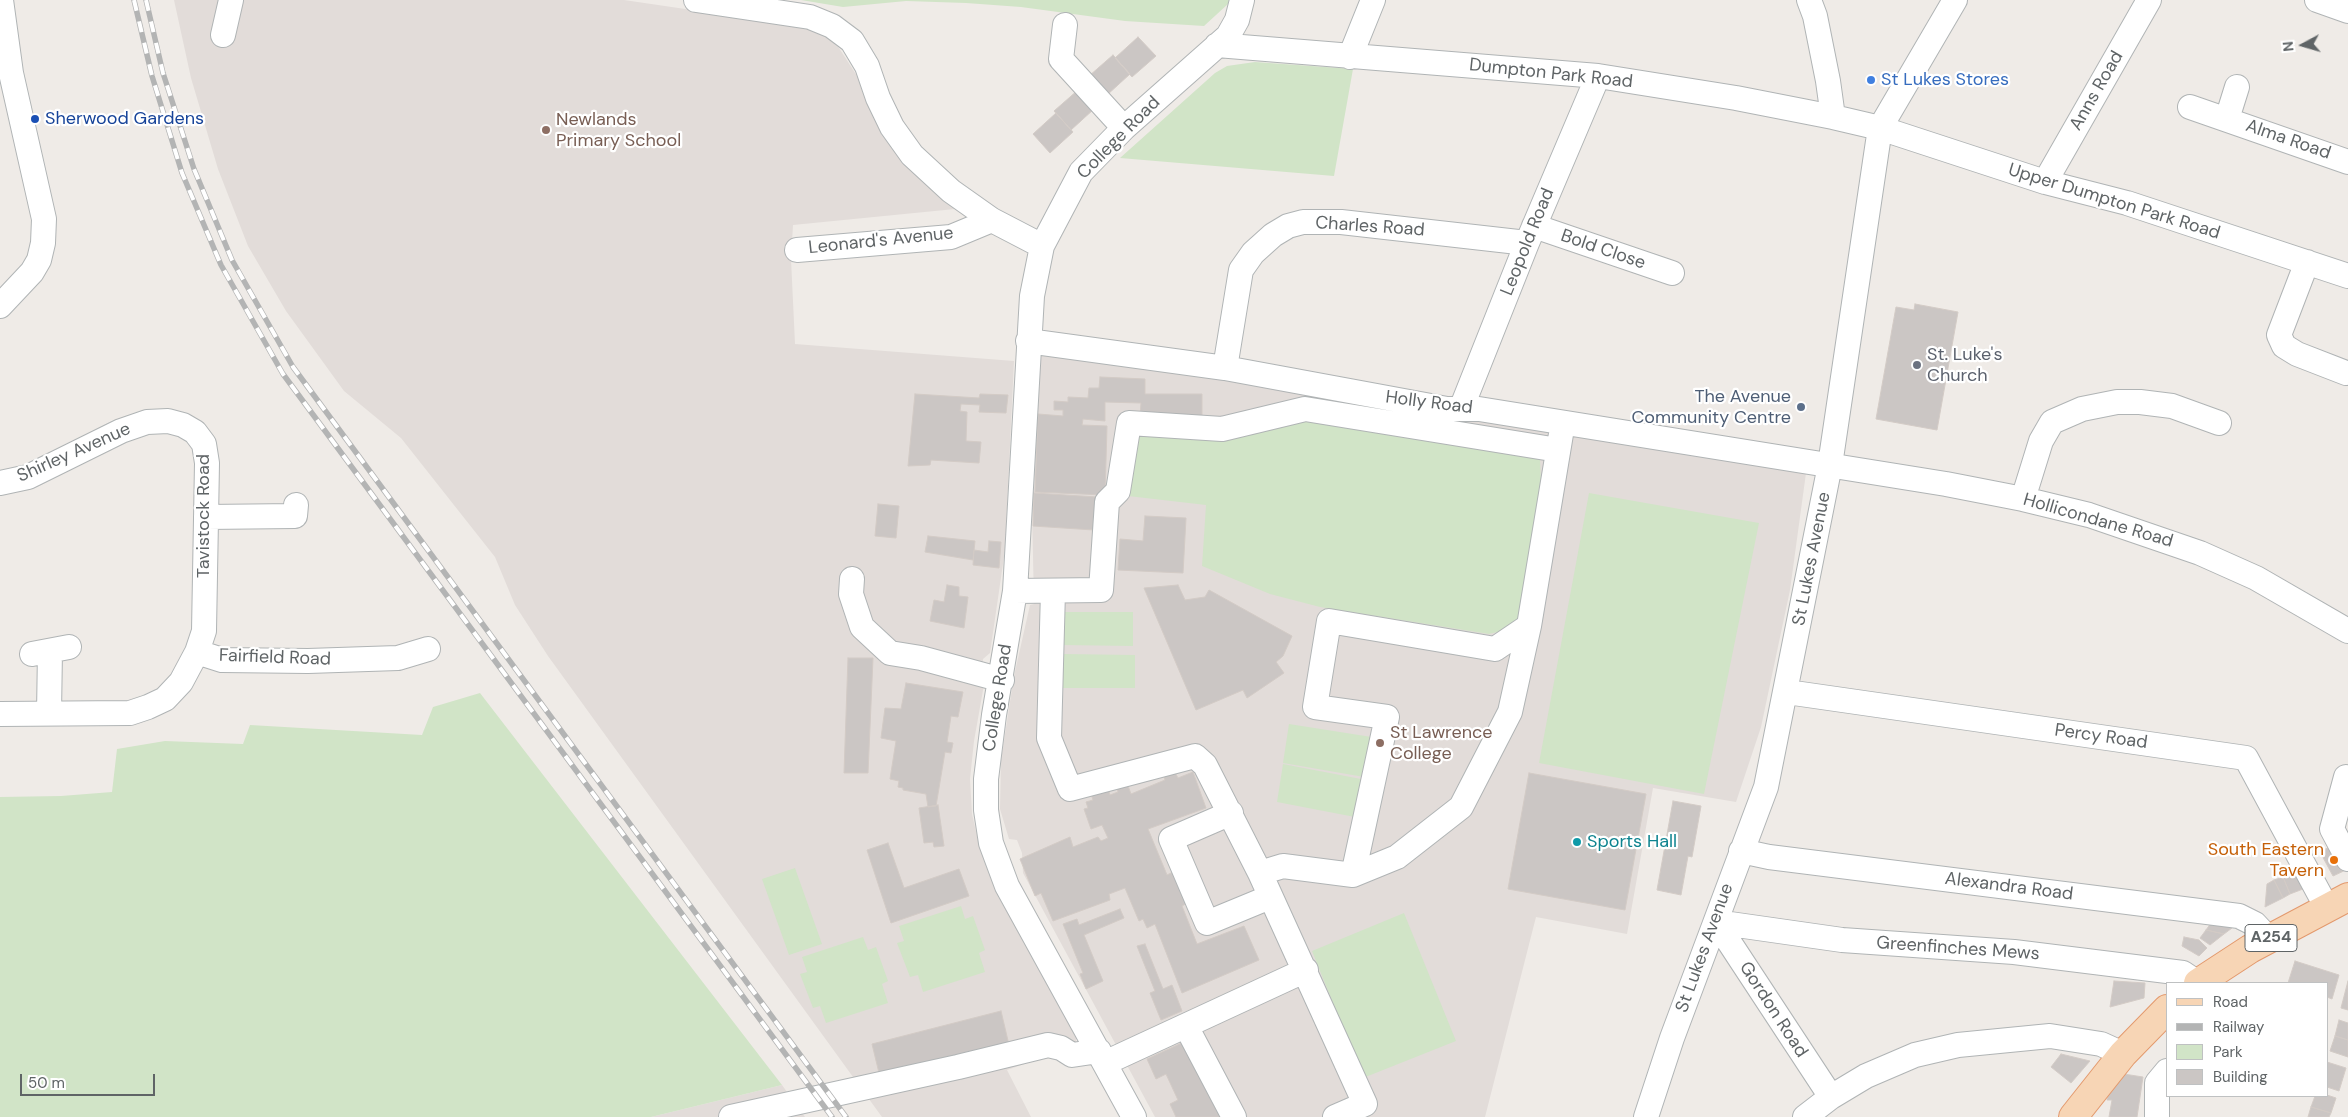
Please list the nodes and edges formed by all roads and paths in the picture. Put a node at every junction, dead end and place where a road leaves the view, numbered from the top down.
1 (1, 0) edge
2 (232, 0) edge
3 (696, 0) edge
4 (1242, 0) edge
5 (1373, 0) edge
6 (1809, 0) edge
7 (1955, 0) edge
8 (2149, 0) edge
9 (2317, 0) edge
10 (2348, 11) edge
11 (1065, 25) dead end
12 (223, 35) dead end
13 (1217, 45) junction
14 (1350, 57) junction
15 (1598, 76) junction
16 (2237, 87) dead end
17 (2190, 107) dead end
18 (1833, 117) junction
19 (2227, 119) junction
20 (1124, 128) junction
21 (1880, 128) junction
22 (2348, 162) edge
23 (2045, 182) junction
24 (992, 220) junction
25 (1531, 235) junction
26 (1042, 246) junction
27 (797, 250) dead end
28 (2307, 262) junction
29 (1672, 273) dead end
30 (2348, 276) edge
31 (2, 302) edge
32 (1028, 341) junction
33 (1225, 368) junction
34 (2346, 373) dead end
35 (1461, 409) junction
36 (147, 422) joint
37 (1562, 422) junction
38 (2219, 423) dead end
39 (1558, 450) junction
40 (1830, 465) junction
41 (0, 484) edge
42 (2023, 499) junction
43 (296, 505) dead end
44 (206, 517) junction
45 (852, 579) dead end
46 (1015, 591) junction
47 (1053, 591) junction
48 (1529, 626) junction
49 (2348, 630) edge
50 (428, 649) dead end
51 (50, 651) dead end
52 (196, 652) junction
53 (1002, 680) junction
54 (1787, 692) junction
55 (49, 713) junction
56 (0, 714) edge
57 (2346, 777) dead end
58 (1230, 813) junction
59 (1741, 850) junction
60 (2348, 859) edge
61 (1260, 872) junction
62 (1352, 875) junction
63 (1270, 897) junction
64 (2337, 903) edge
65 (1716, 922) junction
66 (2269, 939) junction
67 (1306, 970) junction
68 (2197, 982) edge
69 (2200, 982) edge
70 (2165, 1015) edge
71 (1186, 1026) junction
72 (2123, 1054) junction
73 (1102, 1057) junction
74 (2166, 1072) edge
75 (1831, 1098) junction
76 (741, 1116) edge
77 (1134, 1117) edge
78 (1234, 1117) edge
79 (1335, 1117) edge
80 (1646, 1117) edge
81 (1805, 1117) edge
82 (2073, 1117) edge
83 (2157, 1117) edge

1 - 31 street
2 - 12 street
3 - 24 street
4 - 13 street, College Road
5 - 14 street
6 - 18 street
7 - 21 street, St Lukes Avenue
8 - 23 street, Anns Road
9 - 10 street
11 - 20 street
13 - 14 street, Dumpton Park Road
13 - 20 street, College Road
14 - 15 street, Dumpton Park Road
15 - 18 street, Dumpton Park Road
15 - 25 street, Leopold Road
16 - 19 street, Alma Road
17 - 19 street, Alma Road
18 - 21 street, Dumpton Park Road
19 - 22 street, Alma Road
20 - 26 street, College Road
21 - 23 street, Upper Dumpton Park Road
21 - 40 street, St Lukes Avenue
23 - 28 street, Upper Dumpton Park Road
24 - 26 street
24 - 27 street, Leonard's Avenue
25 - 29 street, Bold Close
25 - 33 street, Charles Road
25 - 35 street, Leopold Road
26 - 32 street, College Road
28 - 30 street, Upper Dumpton Park Road
28 - 34 street
32 - 33 street, Holly Road
32 - 46 street, College Road
33 - 35 street, Holly Road
35 - 37 street, Holly Road
36 - 41 street, Shirley Avenue
36 - 44 street, Tavistock Road
37 - 39 street
37 - 40 street, Holly Road
38 - 42 street
39 - 47 street
39 - 48 street
40 - 42 street, Hollicondane Road
40 - 54 street, St Lukes Avenue
42 - 49 street, Hollicondane Road
43 - 44 street
44 - 52 street, Tavistock Road
45 - 53 street
46 - 47 street
46 - 53 street, College Road
47 - 58 street
48 - 62 street
48 - 62 street
50 - 52 street, Fairfield Road
51 - 55 street
52 - 55 street, Fairfield Road
53 - 73 street, College Road
54 - 59 street, St Lukes Avenue
54 - 64 street, Percy Road
55 - 56 street, Fairfield Road
57 - 60 street
58 - 61 street
58 - 63 street
59 - 65 street, St Lukes Avenue
59 - 66 street, Alexandra Road
61 - 62 street
61 - 63 street
63 - 67 street
64 - 66 main road, A254
65 - 68 street, Greenfinches Mews
65 - 75 street, Gordon Road
65 - 80 street, St Lukes Avenue
66 - 69 main road, A254
67 - 71 street
67 - 79 street
70 - 72 main road
71 - 73 street
71 - 78 street
72 - 75 street
72 - 82 main road
73 - 76 street
73 - 77 street, College Road
74 - 83 street
75 - 81 street

